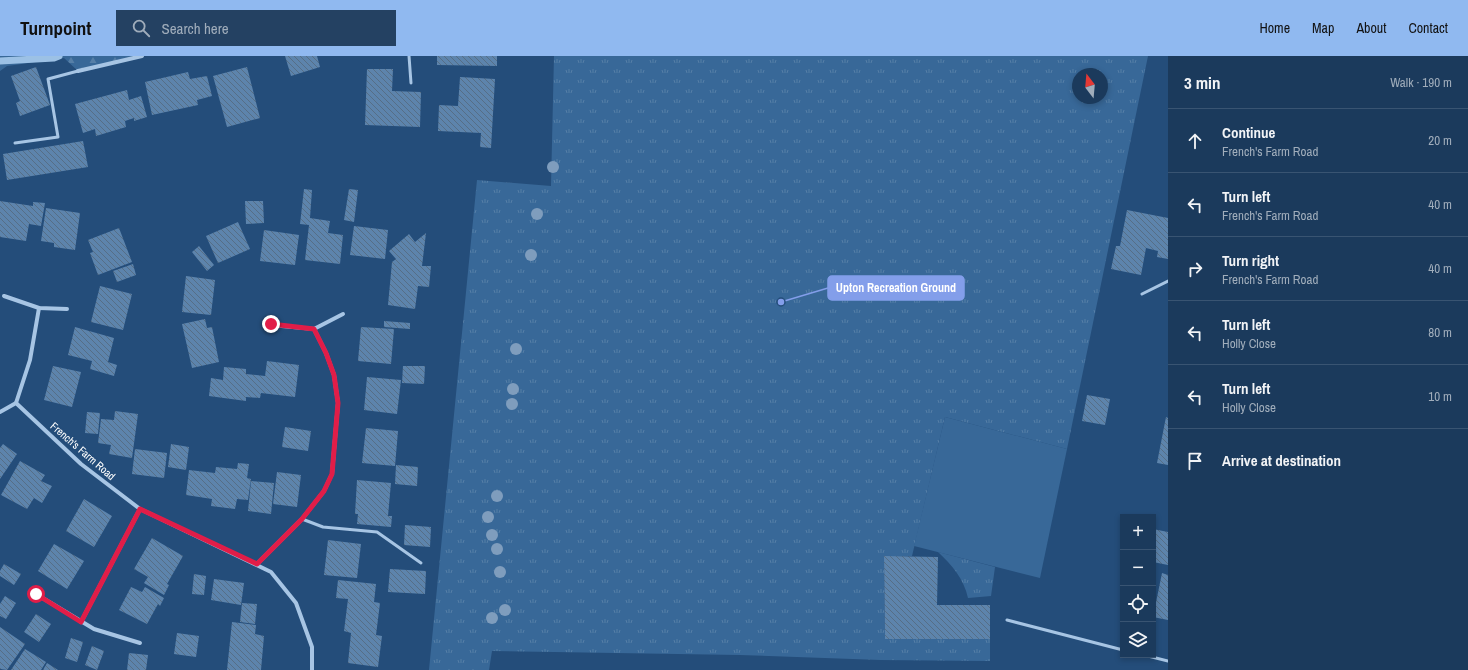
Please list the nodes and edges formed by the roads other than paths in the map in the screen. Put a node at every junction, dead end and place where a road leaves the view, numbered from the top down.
1 (142, 56) edge
2 (409, 56) edge
3 (78, 71) joint
4 (411, 83) dead end
5 (16, 143) dead end
6 (1168, 281) edge
7 (1142, 294) dead end
8 (4, 296) dead end
9 (39, 308) junction
10 (66, 309) dead end
11 (343, 314) dead end
12 (271, 324) dead end
13 (314, 329) junction
14 (16, 403) junction
15 (0, 412) edge
16 (140, 509) junction
17 (302, 519) junction
18 (257, 564) junction
19 (421, 564) dead end
20 (36, 594) dead end
21 (1007, 620) dead end
22 (81, 622) junction
23 (140, 643) dead end
24 (1120, 649) edge
25 (1156, 658) edge
26 (1168, 661) edge
27 (312, 670) edge

1 - 3 street
2 - 4 lane
3 - 5 lane
6 - 7 lane
8 - 9 street
9 - 10 street
9 - 14 street
11 - 13 street
12 - 13 street
13 - 17 street
14 - 15 street
14 - 16 street, French's Farm Road
16 - 18 street, French's Farm Road
16 - 22 street
17 - 18 street
17 - 19 lane
18 - 27 street, French's Farm Road
20 - 22 street
21 - 24 lane
22 - 23 street
25 - 26 lane

